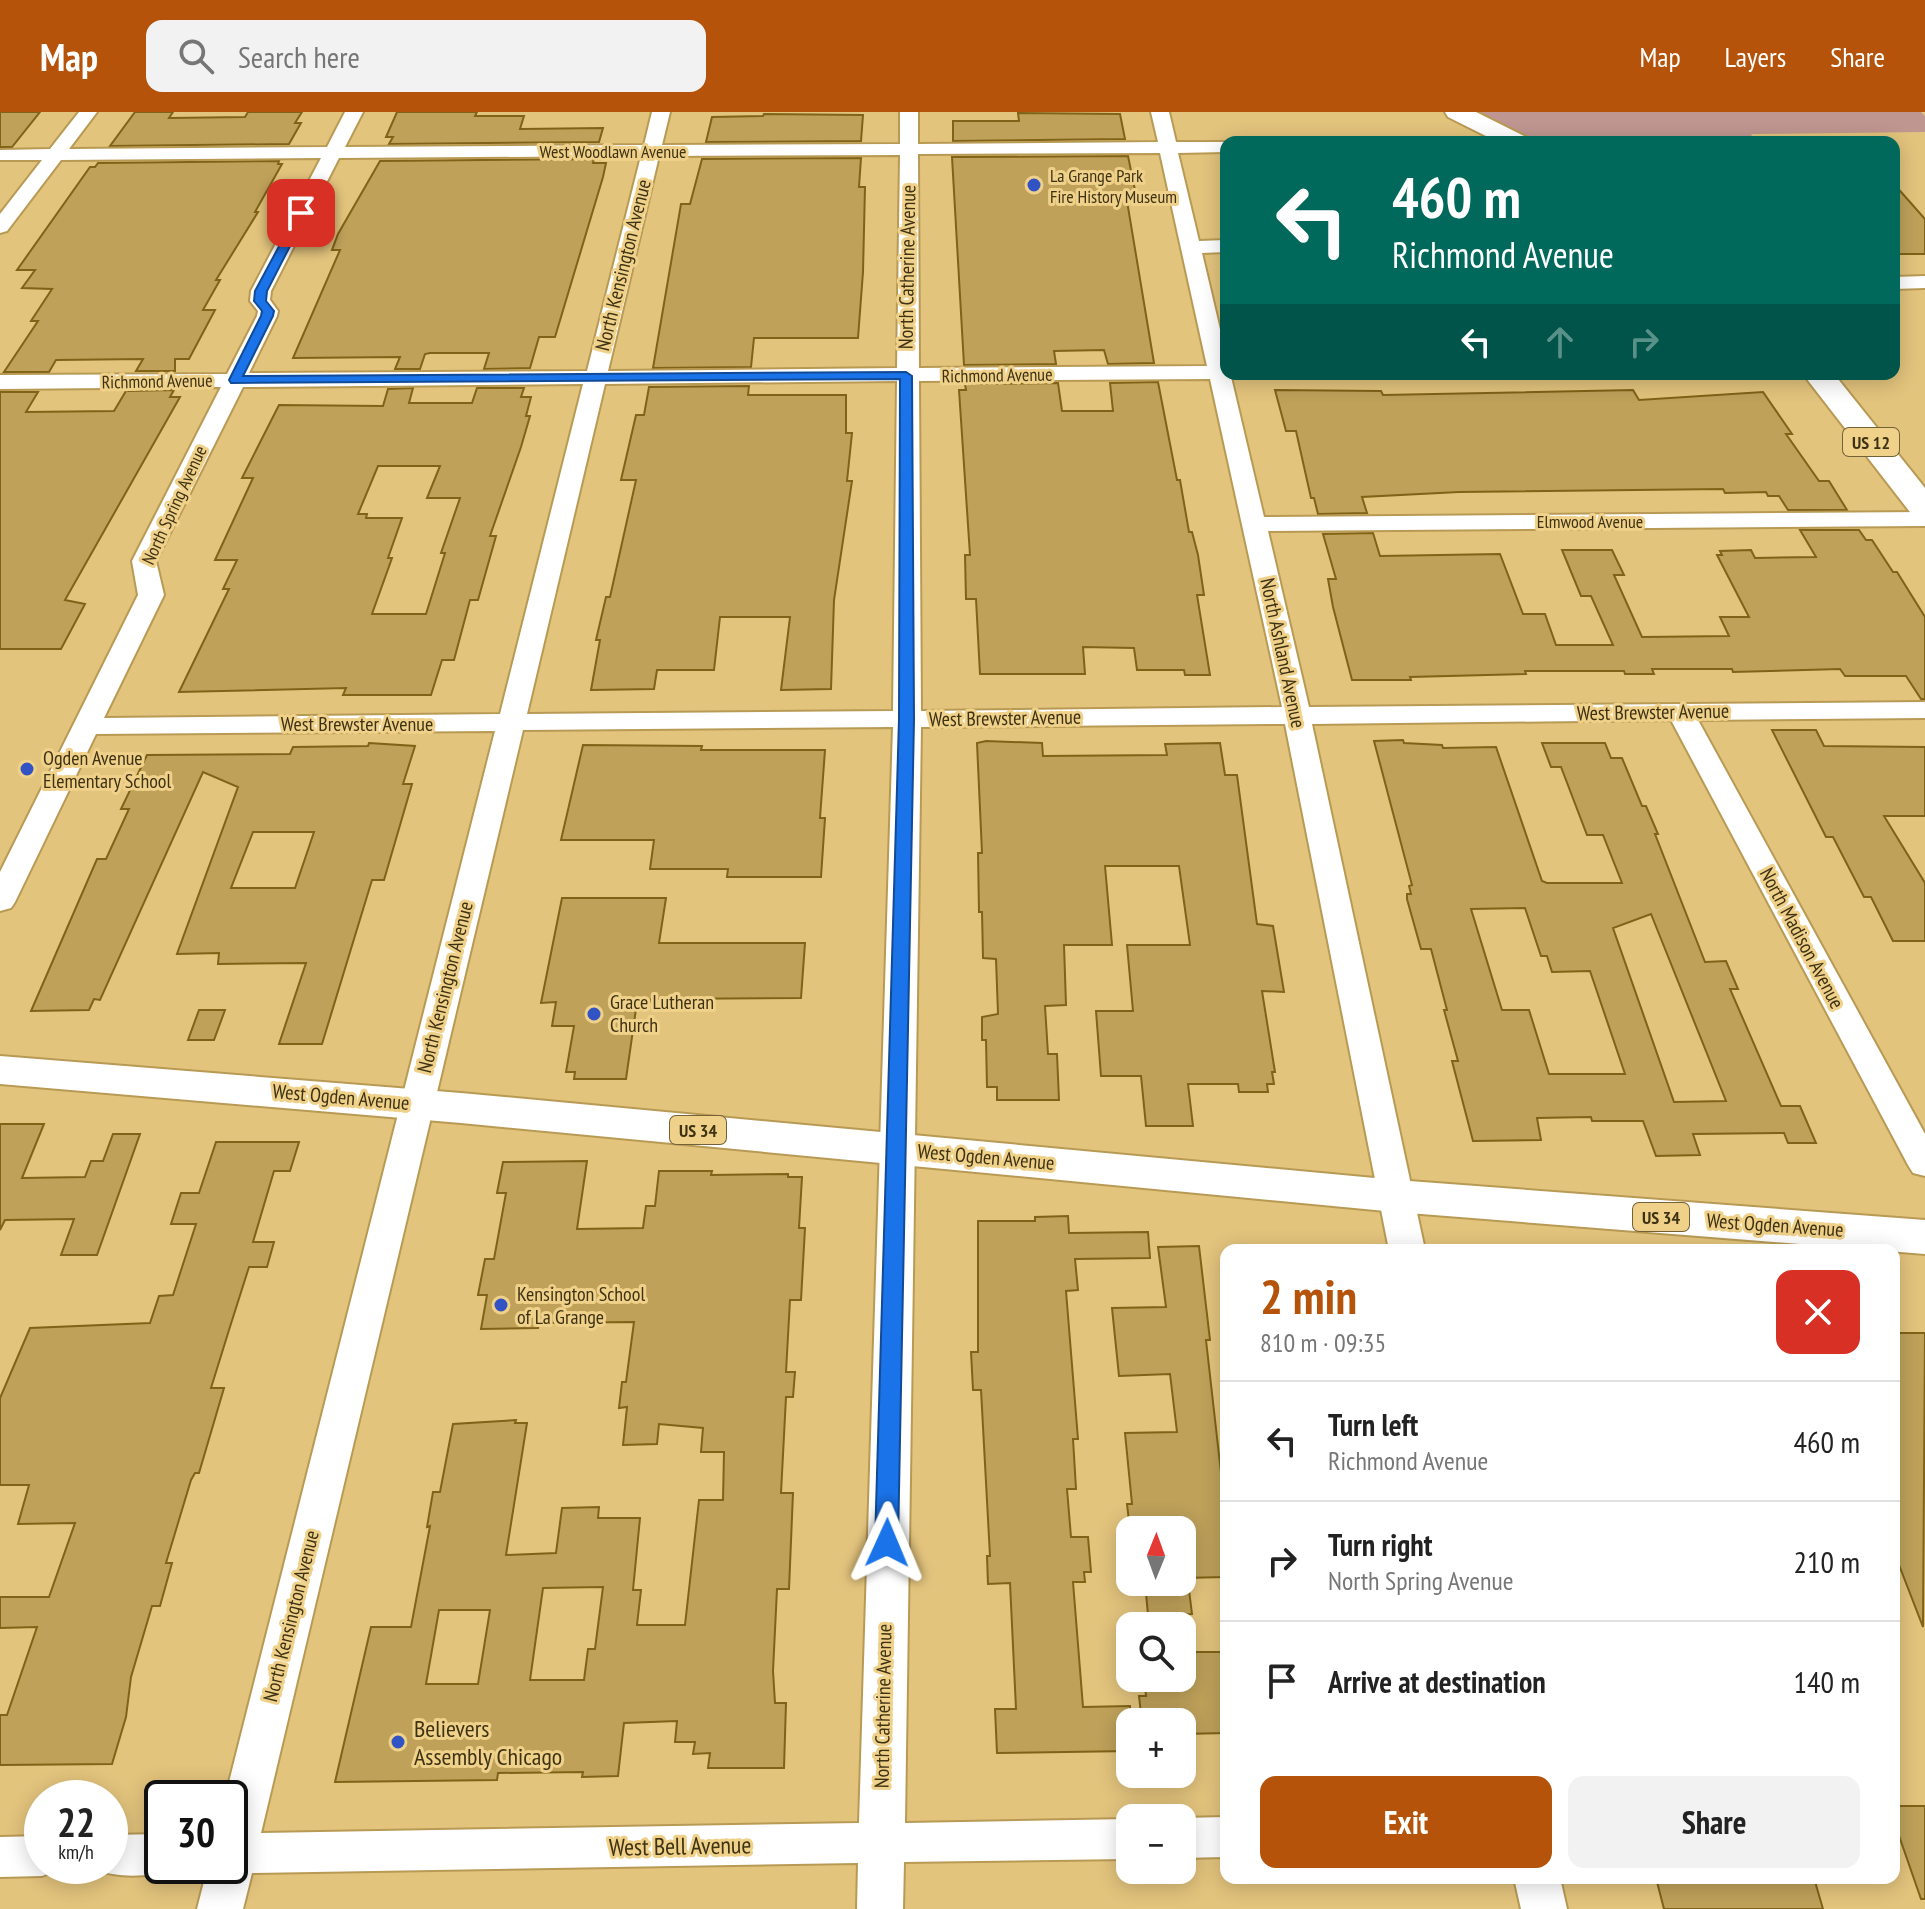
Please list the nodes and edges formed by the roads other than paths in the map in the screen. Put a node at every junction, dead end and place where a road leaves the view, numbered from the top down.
1 (88, 112) edge
2 (354, 112) edge
3 (661, 112) edge
4 (909, 112) edge
5 (1160, 112) edge
6 (1457, 112) edge
7 (1505, 136) edge
8 (1168, 147) junction
9 (1220, 147) edge
10 (908, 149) junction
11 (651, 151) junction
12 (333, 153) junction
13 (0, 155) edge
14 (55, 155) junction
15 (0, 227) edge
16 (1220, 246) edge
17 (1190, 247) junction
18 (1925, 282) edge
19 (1900, 283) edge
20 (1220, 364) edge
21 (1220, 372) edge
22 (906, 376) junction
23 (595, 378) junction
24 (235, 380) junction
25 (1224, 380) edge
26 (1823, 380) edge
27 (0, 382) edge
28 (1925, 509) edge
29 (1925, 519) edge
30 (1255, 524) junction
31 (1925, 710) edge
32 (1680, 712) junction
33 (1298, 716) junction
34 (907, 719) junction
35 (511, 724) junction
36 (86, 726) junction
37 (0, 902) edge
38 (0, 1070) edge
39 (416, 1103) junction
40 (896, 1148) junction
41 (1925, 1165) edge
42 (1396, 1196) junction
43 (1925, 1237) edge
44 (1406, 1244) edge
45 (248, 1787) edge
46 (1220, 1837) edge
47 (1196, 1838) edge
48 (1116, 1839) edge
49 (880, 1843) junction
50 (248, 1852) edge
51 (24, 1856) edge
52 (0, 1857) edge
53 (225, 1884) edge
54 (1538, 1884) edge
55 (220, 1909) edge
56 (880, 1909) edge
57 (1544, 1909) edge

1 - 14 street
2 - 12 street, North Spring Avenue
3 - 11 street, North Kensington Avenue
4 - 10 street, North Catherine Avenue
5 - 8 street, North Ashland Avenue
6 - 7 main road
8 - 9 street, West Woodlawn Avenue
8 - 10 street, West Woodlawn Avenue
8 - 17 street, North Ashland Avenue
10 - 11 street, West Woodlawn Avenue
10 - 22 street, North Catherine Avenue
11 - 12 street, West Woodlawn Avenue
11 - 23 street, North Kensington Avenue
12 - 14 street, West Woodlawn Avenue
12 - 24 street, North Spring Avenue
13 - 14 street, West Woodlawn Avenue
14 - 15 street
16 - 17 street
17 - 20 street, North Ashland Avenue
18 - 19 street
21 - 22 street, Richmond Avenue
22 - 23 street, Richmond Avenue
22 - 34 street, North Catherine Avenue
23 - 24 street, Richmond Avenue
23 - 35 street, North Kensington Avenue
24 - 27 street, Richmond Avenue
24 - 36 street, North Spring Avenue
25 - 30 street, North Ashland Avenue
26 - 28 main road, US 12
29 - 30 street, Elmwood Avenue
30 - 33 street, North Ashland Avenue
31 - 32 street, West Brewster Avenue
32 - 33 street, West Brewster Avenue
32 - 41 street, North Madison Avenue
33 - 34 street, West Brewster Avenue
33 - 42 street, North Ashland Avenue
34 - 35 street, West Brewster Avenue
34 - 40 street, North Catherine Avenue
35 - 36 street, West Brewster Avenue
35 - 39 street, North Kensington Avenue
36 - 37 street, North Spring Avenue
38 - 39 main road, West Ogden Avenue / US 34
39 - 40 main road, West Ogden Avenue / US 34
39 - 45 street, North Kensington Avenue
40 - 42 main road, West Ogden Avenue / US 34
40 - 49 street, North Catherine Avenue
42 - 43 main road, West Ogden Avenue / US 34
42 - 44 street, North Ashland Avenue
46 - 47 street
48 - 49 street, West Bell Avenue
49 - 50 street, West Bell Avenue
49 - 56 street, North Catherine Avenue
51 - 52 street
53 - 55 street, North Kensington Avenue
54 - 57 street

